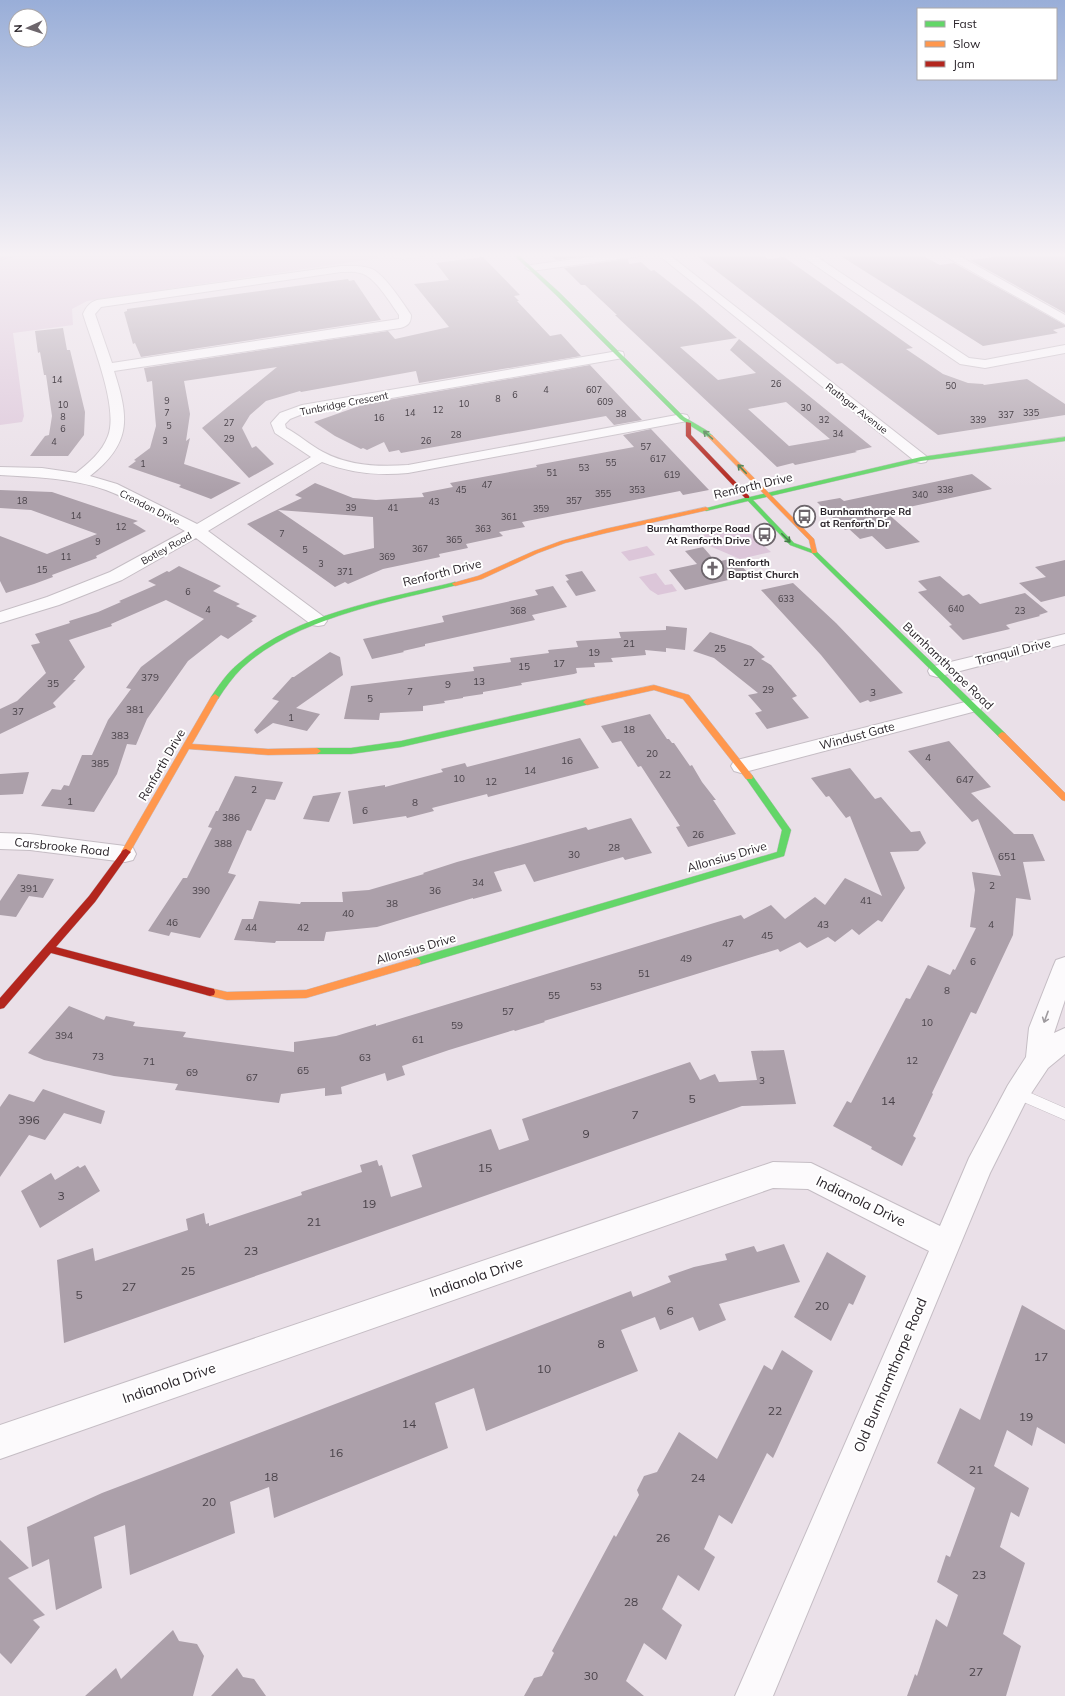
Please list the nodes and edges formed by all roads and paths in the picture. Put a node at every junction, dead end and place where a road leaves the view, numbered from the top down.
1 (95, 332) edge
2 (346, 332) edge
3 (595, 332) edge
4 (761, 332) edge
5 (922, 332) edge
6 (1065, 349) edge
7 (618, 355) junction
8 (106, 368) junction
9 (685, 420) junction
10 (1065, 439) edge
11 (725, 451) junction
12 (706, 455) junction
13 (321, 457) junction
14 (921, 459) junction
15 (0, 471) edge
16 (79, 478) junction
17 (769, 495) junction
18 (749, 500) junction
19 (197, 531) junction
20 (814, 552) junction
21 (0, 618) edge
22 (318, 621) junction
23 (1065, 639) edge
24 (938, 672) junction
25 (973, 706) junction
26 (186, 746) junction
27 (741, 766) junction
28 (1065, 798) edge
29 (0, 841) edge
30 (125, 854) junction
31 (50, 949) junction
32 (1062, 982) edge
33 (0, 1004) edge
34 (1065, 1039) edge
35 (1039, 1060) junction
36 (1017, 1093) junction
37 (1065, 1114) edge
38 (946, 1244) junction
39 (0, 1442) edge
40 (754, 1696) edge

1 - 8 street
2 - 8 street
3 - 7 street, Burnhamthorpe Road
4 - 14 street, Rathgar Avenue
5 - 6 street
7 - 9 street, Burnhamthorpe Road
7 - 13 street, Tunbridge Crescent
8 - 16 street
11 -> 9 street, Burnhamthorpe Road
9 - 12 street, Burnhamthorpe Road
9 - 13 street, Tunbridge Crescent
10 - 14 street, Renforth Drive
11 - 12 lane
17 -> 11 street, Burnhamthorpe Road
12 - 18 street, Burnhamthorpe Road
13 - 19 street, Botley Road
14 - 17 street, Renforth Drive
15 - 16 street, Crendon Drive
16 - 19 street, Crendon Drive
17 - 18 street, Renforth Drive
17 - 20 street, Burnhamthorpe Road
18 -> 20 street, Burnhamthorpe Road
18 - 22 street, Renforth Drive
19 - 21 street, Botley Road
19 - 22 street, Crendon Drive
20 - 24 street, Burnhamthorpe Road
22 - 26 street, Renforth Drive
23 - 24 street, Tranquil Drive
24 - 25 street, Burnhamthorpe Road
25 - 27 street, Windust Gate
25 - 28 street, Burnhamthorpe Road
26 - 27 street, Allonsius Drive
26 - 30 street, Renforth Drive
27 - 31 street, Allonsius Drive
29 - 30 street, Carsbrooke Road
30 - 31 street, Renforth Drive
31 - 33 street, Renforth Drive
32 -> 35 street, Old Burnhamthorpe Road
34 - 35 street, Old Burnhamthorpe Road
35 - 36 street, Old Burnhamthorpe Road
36 - 37 lane
36 - 38 street, Old Burnhamthorpe Road
38 - 39 street, Indianola Drive
38 - 40 street, Old Burnhamthorpe Road

